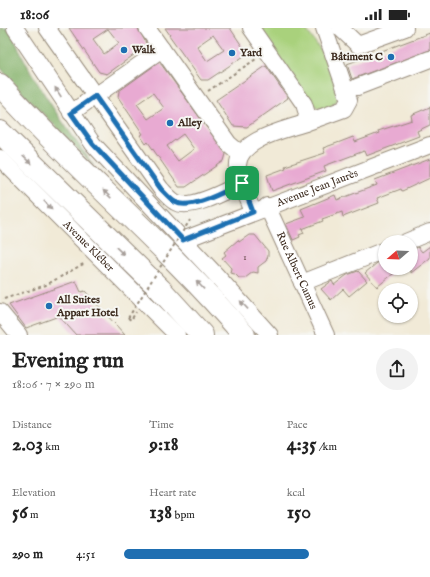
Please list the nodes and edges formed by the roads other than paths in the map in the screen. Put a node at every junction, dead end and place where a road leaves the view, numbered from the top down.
1 (15, 28) edge
2 (20, 28) edge
3 (47, 28) edge
4 (147, 28) edge
5 (251, 28) edge
6 (324, 28) edge
7 (340, 28) edge
8 (404, 28) edge
9 (162, 49) junction
10 (36, 59) junction
11 (430, 59) edge
12 (0, 85) edge
13 (357, 87) dead end
14 (95, 96) junction
15 (71, 113) junction
16 (305, 123) junction
17 (0, 132) edge
18 (430, 145) edge
19 (241, 154) junction
20 (0, 158) edge
21 (242, 183) junction
22 (260, 209) junction
23 (430, 232) edge
24 (418, 237) edge
25 (183, 240) junction
26 (378, 253) edge
27 (302, 283) junction
28 (0, 312) edge
29 (19, 335) edge
30 (176, 335) edge
31 (202, 335) edge
32 (244, 335) edge
33 (270, 335) edge
34 (326, 335) edge

1 - 10 street
2 - 10 street
3 - 14 street
4 - 9 street
5 - 16 street
6 - 16 street
7 - 8 street
9 - 14 street
9 - 19 street
15 -> 10 street
11 - 13 street
32 -> 12 highway
14 - 15 street
14 - 21 street
15 - 25 street
16 - 19 street
17 -> 31 highway
18 - 22 street, Avenue Jean Jaurès
19 - 21 street, Rue Albert Camus
20 -> 30 street, Avenue Kléber
21 - 22 street, Rue Albert Camus
22 - 25 street, Avenue Jean Jaurès
22 - 27 street, Rue Albert Camus
23 - 24 street
33 -> 25 street
26 - 27 street
27 - 34 street, Rue Albert Camus
28 - 29 street

